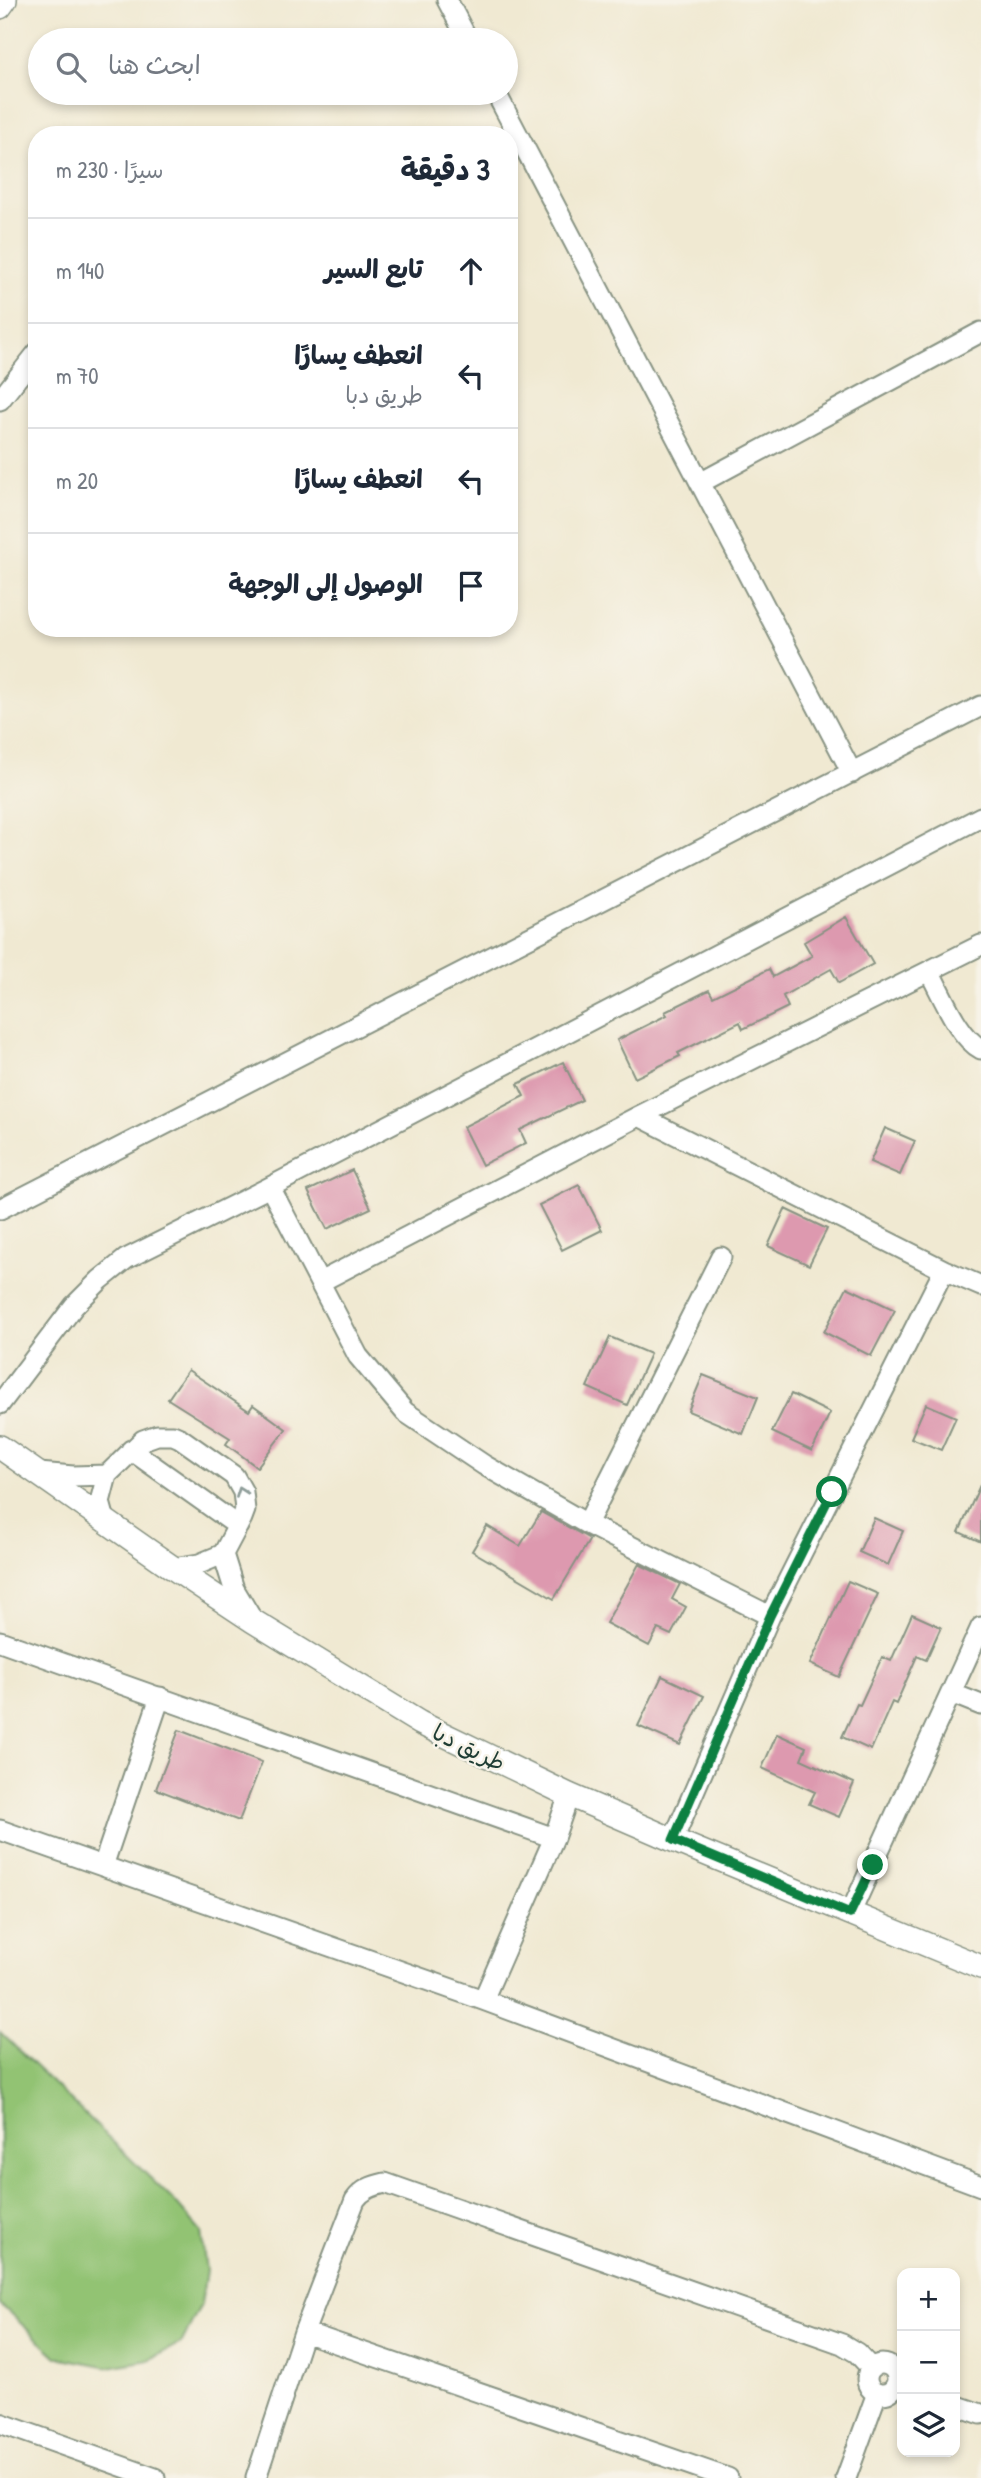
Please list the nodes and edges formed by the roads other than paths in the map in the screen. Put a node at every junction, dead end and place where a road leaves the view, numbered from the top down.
1 (5, 0) edge
2 (447, 0) edge
3 (0, 7) edge
4 (462, 28) edge
5 (502, 105) edge
6 (513, 126) edge
7 (518, 135) edge
8 (981, 332) edge
9 (28, 364) edge
10 (0, 400) edge
11 (700, 483) junction
12 (981, 706) edge
13 (852, 773) junction
14 (976, 825) edge
15 (981, 945) edge
16 (929, 971) junction
17 (981, 1049) edge
18 (639, 1116) junction
19 (270, 1186) junction
20 (0, 1209) edge
21 (721, 1257) dead end
22 (944, 1270) junction
23 (320, 1282) junction
24 (981, 1286) edge
25 (0, 1404) edge
26 (0, 1447) edge
27 (131, 1450) junction
28 (39, 1474) junction
29 (107, 1475) junction
30 (105, 1520) junction
31 (587, 1524) junction
32 (238, 1526) junction
33 (223, 1554) junction
34 (173, 1568) junction
35 (770, 1616) junction
36 (253, 1621) junction
37 (981, 1627) edge
38 (0, 1641) edge
39 (951, 1693) junction
40 (160, 1698) junction
41 (981, 1705) edge
42 (569, 1795) junction
43 (0, 1830) edge
44 (554, 1838) junction
45 (673, 1840) junction
46 (103, 1866) junction
47 (850, 1914) junction
48 (981, 1967) edge
49 (483, 2000) junction
50 (981, 2186) edge
51 (304, 2332) junction
52 (872, 2368) junction
53 (897, 2375) edge
54 (897, 2387) edge
55 (877, 2393) junction
56 (960, 2407) edge
57 (981, 2414) edge
58 (0, 2423) edge
59 (155, 2478) edge
60 (256, 2478) edge
61 (728, 2478) edge
62 (846, 2478) edge

1 - 3 main road
2 - 4 street
5 - 6 street
7 - 11 street
8 - 11 street
9 - 10 street
11 - 13 street
12 - 13 street
13 - 20 street
14 - 19 street
15 - 16 street
16 - 17 street
16 - 18 street
18 - 22 street
18 - 23 street
19 - 23 street
19 - 25 street
21 - 31 street
22 - 24 street
22 - 35 street
23 - 31 street
26 - 28 main road, طريق دبا
27 - 29 street
27 - 32 street
32 -> 27 street
28 - 29 street
28 - 30 main road, طريق دبا
29 - 30 street
30 - 34 main road, طريق دبا
31 - 35 street
32 - 33 street
33 - 34 street
33 - 36 street
34 - 36 main road, طريق دبا
35 - 45 street
36 - 42 main road, طريق دبا
37 - 39 street
38 - 40 street
39 - 41 street
39 - 47 street
40 - 44 street
40 - 46 street
42 - 44 street
42 - 45 main road, طريق دبا
43 - 46 street
44 - 49 street
45 - 47 main road, طريق دبا
46 - 49 street
47 - 48 main road, طريق دبا
49 - 50 street
51 - 52 street
51 - 60 street
51 - 61 street
52 - 53 street
52 - 55 street
54 - 55 street
55 - 62 street
56 - 57 street
58 - 59 street

